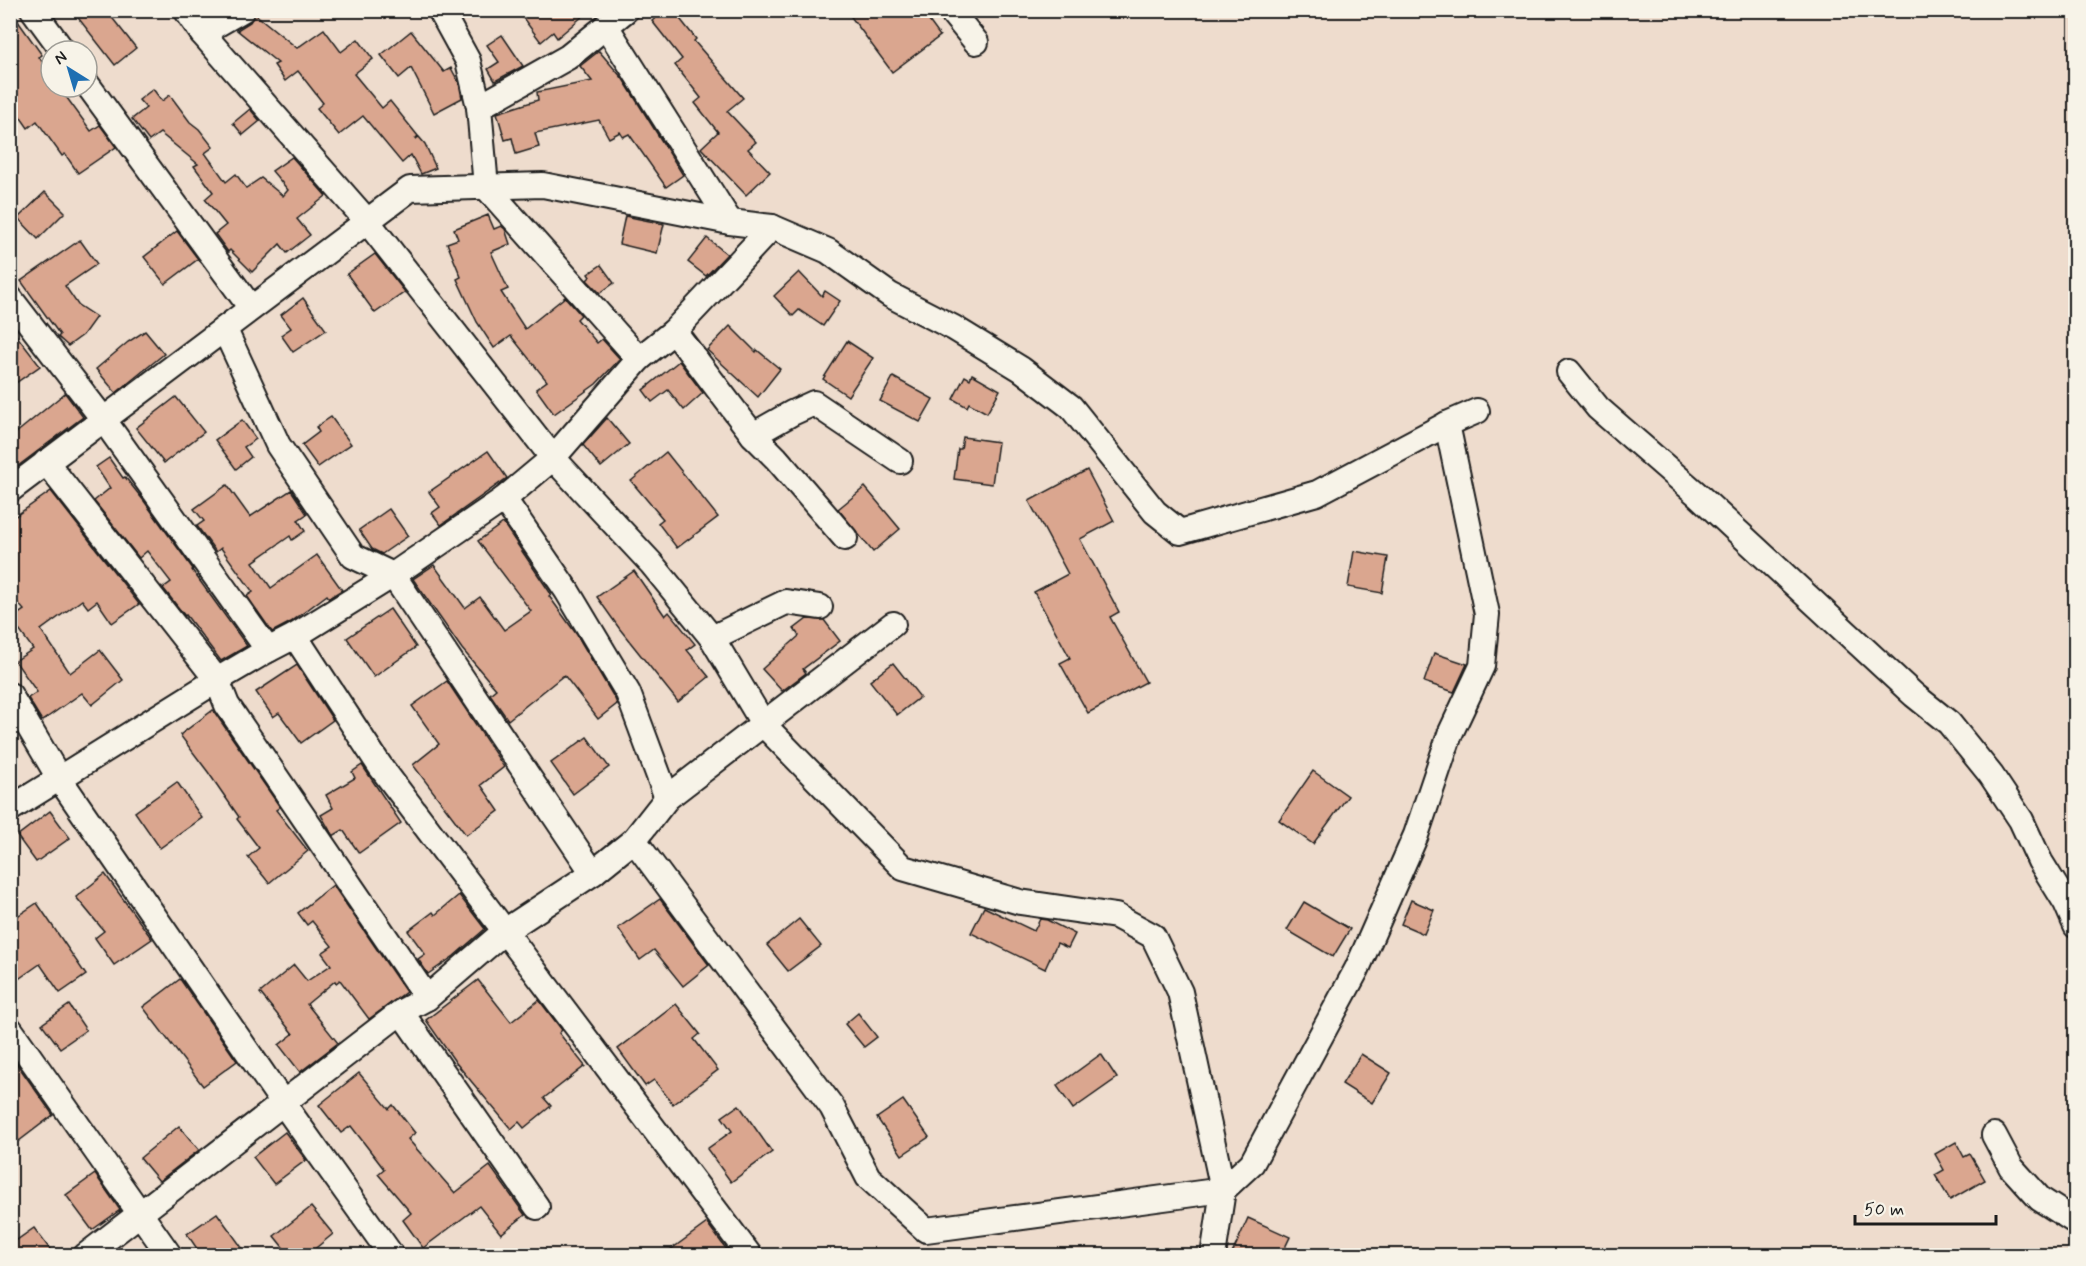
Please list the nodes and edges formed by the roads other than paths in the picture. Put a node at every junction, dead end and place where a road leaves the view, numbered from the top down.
1 (33, 10) edge
2 (186, 10) edge
3 (242, 10) edge
4 (440, 10) edge
5 (626, 10) edge
6 (950, 10) edge
7 (606, 26) junction
8 (202, 33) junction
9 (54, 39) edge
10 (976, 42) dead end
11 (98, 99) edge
12 (479, 107) junction
13 (486, 187) junction
14 (367, 221) junction
15 (730, 222) junction
16 (772, 227) junction
17 (10, 297) edge
18 (251, 308) junction
19 (225, 330) junction
20 (674, 331) junction
21 (639, 359) junction
22 (1569, 372) dead end
23 (1477, 411) dead end
24 (103, 419) junction
25 (1448, 424) junction
26 (753, 435) junction
27 (553, 458) junction
28 (900, 461) dead end
29 (46, 462) junction
30 (10, 490) edge
31 (504, 499) junction
32 (845, 538) dead end
33 (393, 575) junction
34 (820, 607) dead end
35 (893, 624) dead end
36 (295, 636) junction
37 (712, 638) junction
38 (268, 650) junction
39 (217, 680) junction
40 (10, 695) edge
41 (764, 725) junction
42 (59, 778) junction
43 (667, 798) junction
44 (10, 809) edge
45 (634, 840) junction
46 (593, 873) junction
47 (2076, 926) edge
48 (505, 931) junction
49 (428, 998) junction
50 (401, 1012) junction
51 (10, 1029) edge
52 (283, 1103) junction
53 (1994, 1135) dead end
54 (1223, 1190) junction
55 (537, 1207) dead end
56 (142, 1214) junction
57 (2076, 1222) edge
58 (85, 1256) edge
59 (170, 1256) edge
60 (392, 1256) edge
61 (750, 1256) edge
62 (1213, 1256) edge

1 - 9 street
2 - 8 street
3 - 8 street
4 - 12 street
5 - 7 street
6 - 10 street
7 - 12 street
7 - 15 street
8 - 14 street
11 - 18 street
12 - 13 street
13 - 14 street
13 - 15 street
13 - 21 street
14 - 18 street
14 - 27 street
15 - 16 street
16 - 20 street
16 - 25 street
17 - 24 street
18 - 19 street
19 - 24 street
19 - 33 street
20 - 21 street
20 - 26 street
21 - 27 street
22 - 47 street
23 - 25 street
24 - 29 street
24 - 38 street
25 - 54 street
26 - 28 street
26 - 32 street
27 - 31 street
27 - 37 street
29 - 30 street
29 - 39 street
31 - 33 street
31 - 43 street
33 - 36 street
33 - 46 street
34 - 37 street
35 - 41 street
36 - 38 street
36 - 48 street
37 - 41 street
38 - 39 street
39 - 42 street
39 - 49 street
40 - 42 street
41 - 43 street
41 - 54 street
42 - 44 street
42 - 52 street
43 - 45 street
45 - 46 street
45 - 54 street
46 - 48 street
48 - 49 street
48 - 61 street
49 - 50 street
50 - 52 street
50 - 55 street
51 - 56 street
52 - 56 street
52 - 60 street
53 - 57 street
54 - 62 street
56 - 58 street
56 - 59 street

